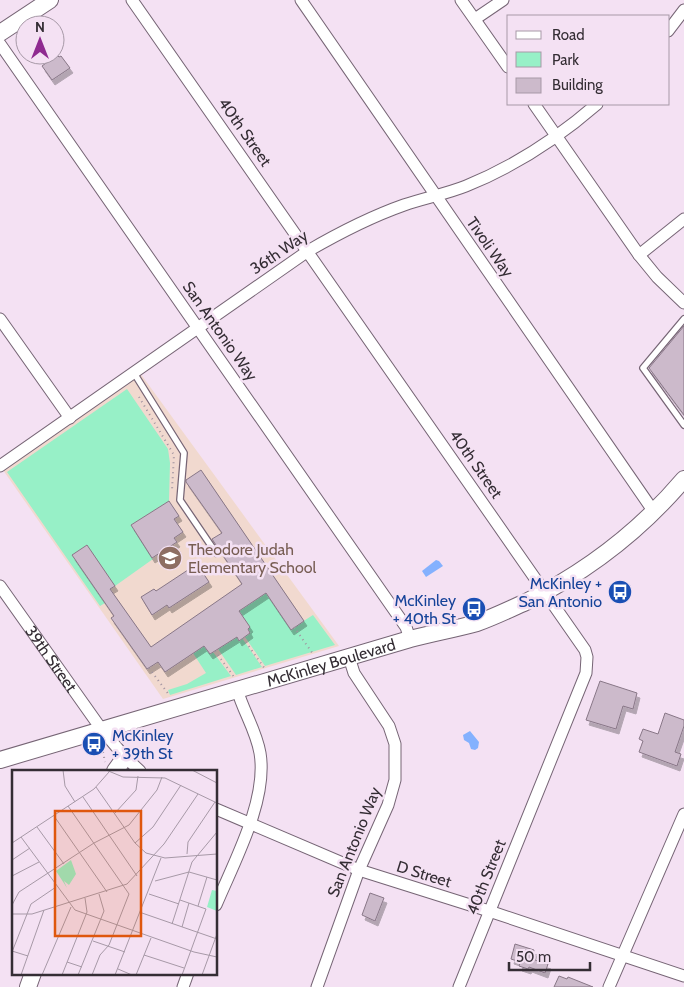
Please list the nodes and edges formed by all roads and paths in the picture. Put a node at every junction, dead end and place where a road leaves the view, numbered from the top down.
1 (50, 0) edge
2 (132, 0) edge
3 (300, 0) edge
4 (461, 0) edge
5 (502, 0) edge
6 (684, 10) edge
7 (475, 19) junction
8 (669, 30) edge
9 (0, 33) edge
10 (0, 44) edge
11 (507, 66) edge
12 (535, 105) edge
13 (596, 105) edge
14 (556, 136) junction
15 (434, 196) junction
16 (684, 219) edge
17 (308, 251) junction
18 (639, 255) junction
19 (684, 303) edge
20 (0, 319) edge
21 (684, 320) edge
22 (198, 328) junction
23 (134, 373) junction
24 (138, 394) dead end
25 (70, 418) junction
26 (684, 425) edge
27 (0, 466) edge
28 (684, 480) edge
29 (174, 496) dead end
30 (654, 512) junction
31 (216, 553) dead end
32 (0, 586) edge
33 (546, 592) junction
34 (5, 605) edge
35 (294, 627) dead end
36 (243, 638) dead end
37 (410, 639) junction
38 (215, 651) dead end
39 (313, 655) dead end
40 (349, 657) junction
41 (150, 668) dead end
42 (265, 669) dead end
43 (236, 684) junction
44 (171, 698) dead end
45 (102, 730) junction
46 (125, 757) junction
47 (0, 760) edge
48 (116, 770) edge
49 (139, 770) edge
50 (218, 810) edge
51 (684, 814) edge
52 (250, 822) junction
53 (359, 870) junction
54 (218, 900) edge
55 (490, 911) junction
56 (623, 955) junction
57 (33, 974) edge
58 (188, 974) edge
59 (684, 976) edge
60 (28, 987) edge
61 (183, 987) edge
62 (317, 987) edge
63 (459, 987) edge
64 (609, 987) edge

1 - 9 street
2 - 17 street, 40th Street
3 - 15 street, Tivoli Way
4 - 7 street
5 - 7 street
6 - 8 street
7 - 11 street
10 - 22 street, San Antonio Way
12 - 14 street
13 - 14 street, 36th Way
14 - 15 street, 36th Way
14 - 18 street
15 - 17 street, 36th Way
15 - 30 street, Tivoli Way
16 - 18 street
17 - 22 street, 36th Way
17 - 33 street, 40th Street
18 - 19 street
20 - 25 street
21 - 26 lane
22 - 23 street, 36th Way
22 - 37 street, San Antonio Way
23 - 25 street, 36th Way
23 - 31 lane
24 - 29 path
25 - 27 street, 36th Way
28 - 30 street, McKinley Boulevard
30 - 33 street, McKinley Boulevard
32 - 34 street, 39th Street
33 - 37 street, McKinley Boulevard
33 - 55 street, 40th Street
34 - 45 street, 39th Street
35 - 39 path
36 - 42 path
37 - 40 street, McKinley Boulevard
38 - 43 path
40 - 43 street, McKinley Boulevard
40 - 53 street, San Antonio Way
41 - 44 path
43 - 45 street, McKinley Boulevard
43 - 52 street
45 - 46 street
45 - 47 street, McKinley Boulevard
46 - 48 street
46 - 49 street
50 - 52 street, D Street
51 - 56 street
52 - 53 street, D Street
52 - 54 street
53 - 55 street, D Street
53 - 62 street, San Antonio Way
55 - 56 street, D Street
55 - 63 street, 40th Street
56 - 59 street, D Street
56 - 64 street
57 - 60 street
58 - 61 street

